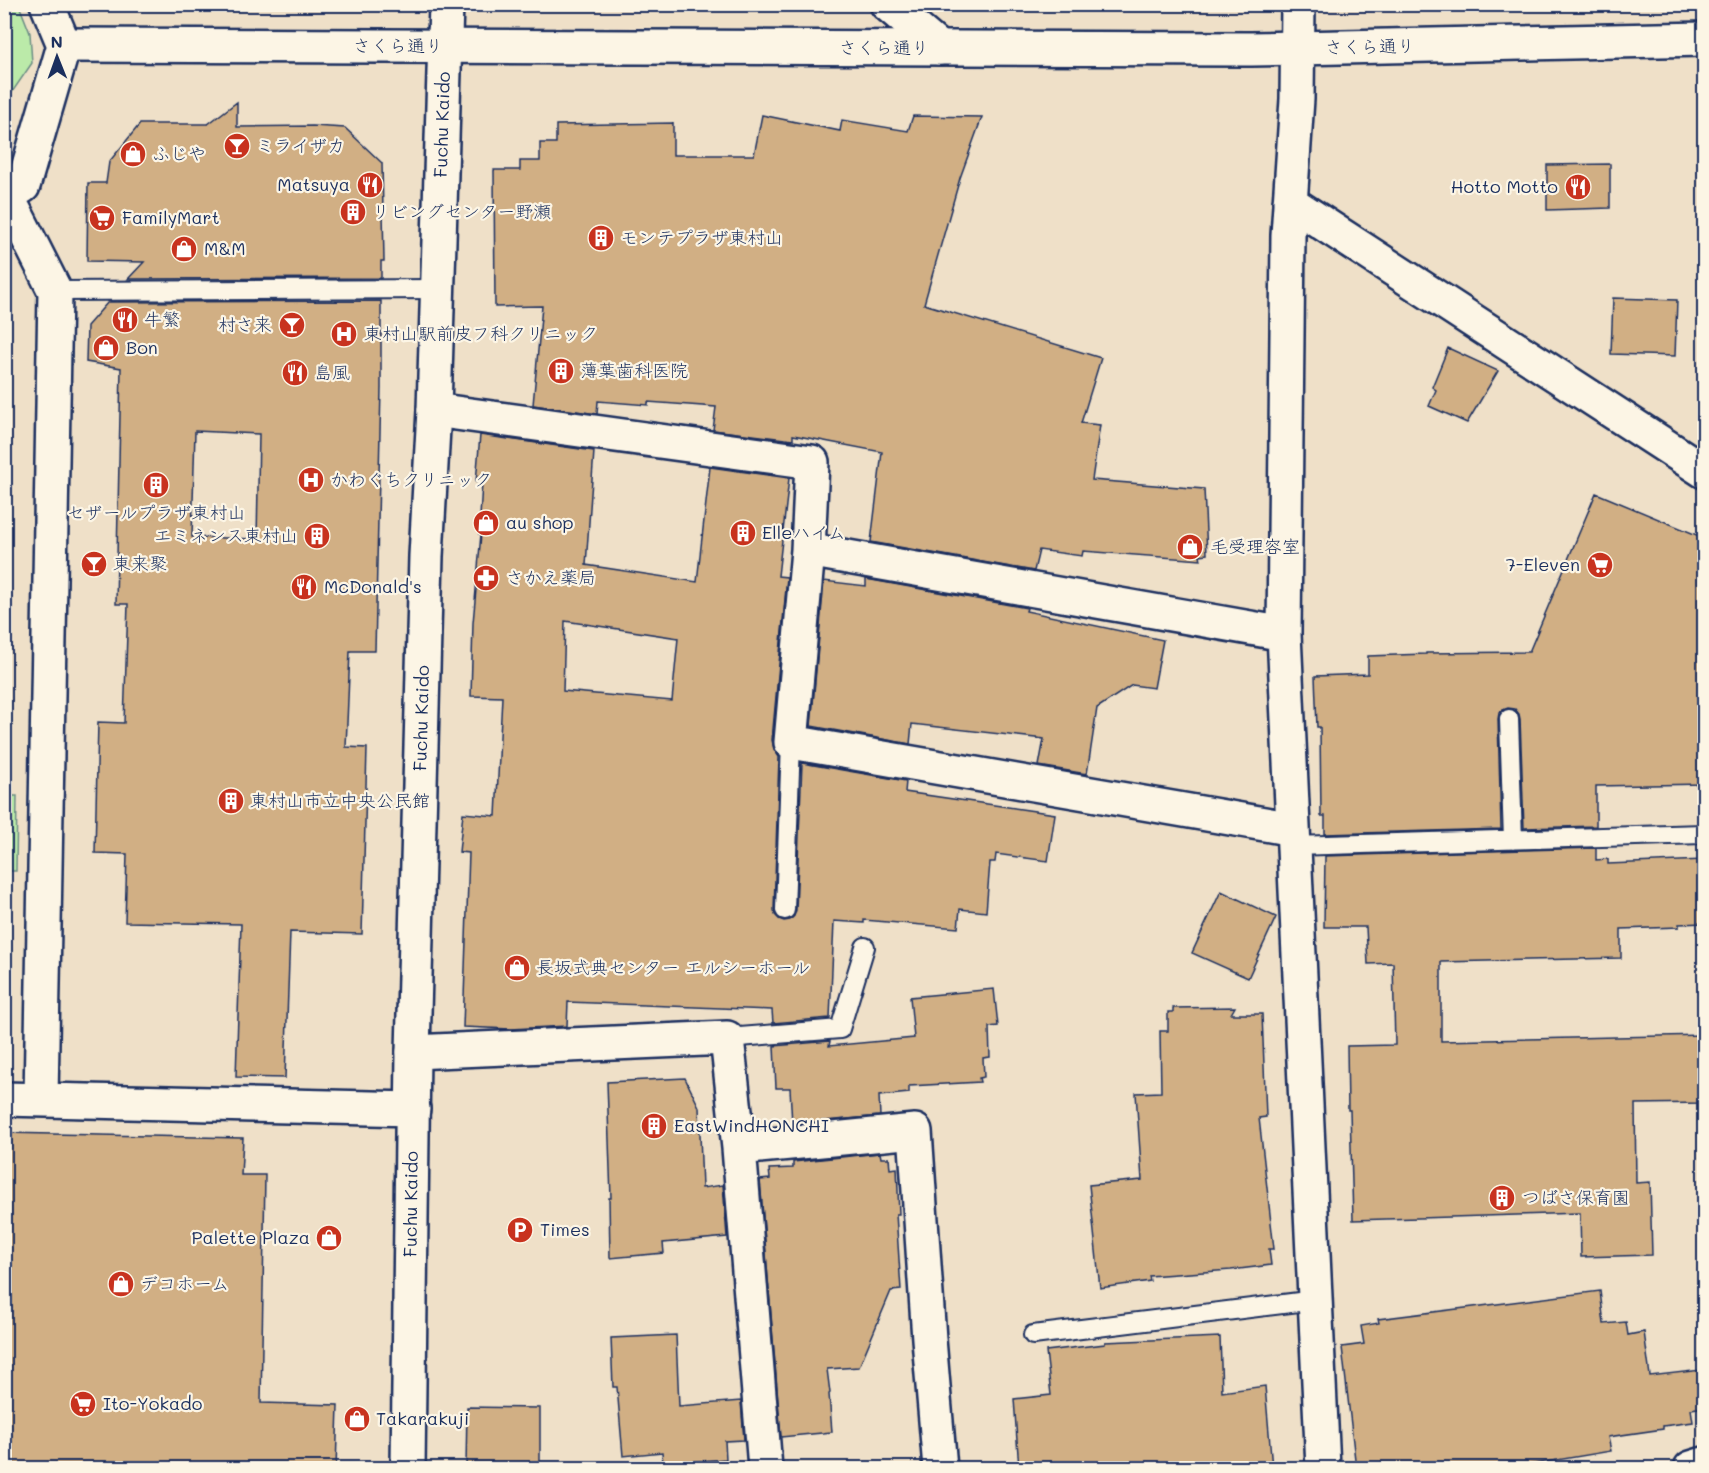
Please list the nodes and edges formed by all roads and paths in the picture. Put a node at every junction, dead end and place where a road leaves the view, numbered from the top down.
1 (47, 4) edge
2 (446, 4) edge
3 (887, 4) edge
4 (1298, 4) edge
5 (1704, 39) edge
6 (64, 45) junction
7 (445, 46) junction
8 (1298, 47) junction
9 (939, 48) junction
10 (6, 196) edge
11 (1290, 202) junction
12 (438, 289) junction
13 (55, 291) junction
14 (434, 410) junction
15 (1704, 471) edge
16 (808, 550) junction
17 (1284, 634) junction
18 (1509, 718) dead end
19 (791, 742) junction
20 (1704, 834) edge
21 (1293, 838) junction
22 (1513, 840) junction
23 (785, 910) dead end
24 (865, 947) dead end
25 (727, 1038) junction
26 (414, 1052) junction
27 (4, 1099) edge
28 (40, 1099) junction
29 (413, 1109) junction
30 (739, 1148) junction
31 (1315, 1300) junction
32 (1034, 1335) dead end
33 (1704, 1464) edge
34 (408, 1468) edge
35 (765, 1468) edge
36 (940, 1468) edge
37 (1323, 1468) edge
38 (1691, 1468) edge

1 - 6 street
2 - 7 street, Fuchu Kaido
3 - 9 street
4 - 8 street
5 - 8 street, さくら通り
6 - 7 street, さくら通り
6 - 10 street
7 - 9 street, さくら通り
7 - 12 street, Fuchu Kaido
8 - 9 street, さくら通り
8 - 11 street
10 - 13 street
11 - 15 street
11 - 17 street
12 - 13 lane
12 - 14 street, Fuchu Kaido
13 - 28 street
14 - 16 street
14 - 26 street, Fuchu Kaido
16 - 17 street
16 - 19 street
17 - 21 street
18 - 22 lane
19 - 21 street
19 - 23 lane
20 - 22 lane
21 - 22 lane
21 - 31 street
24 - 25 lane
25 - 26 street
25 - 30 street
26 - 29 street, Fuchu Kaido
27 - 28 street
28 - 29 street
29 - 34 street, Fuchu Kaido
30 - 35 street
30 - 36 street
31 - 32 lane
31 - 37 street
33 - 38 street

